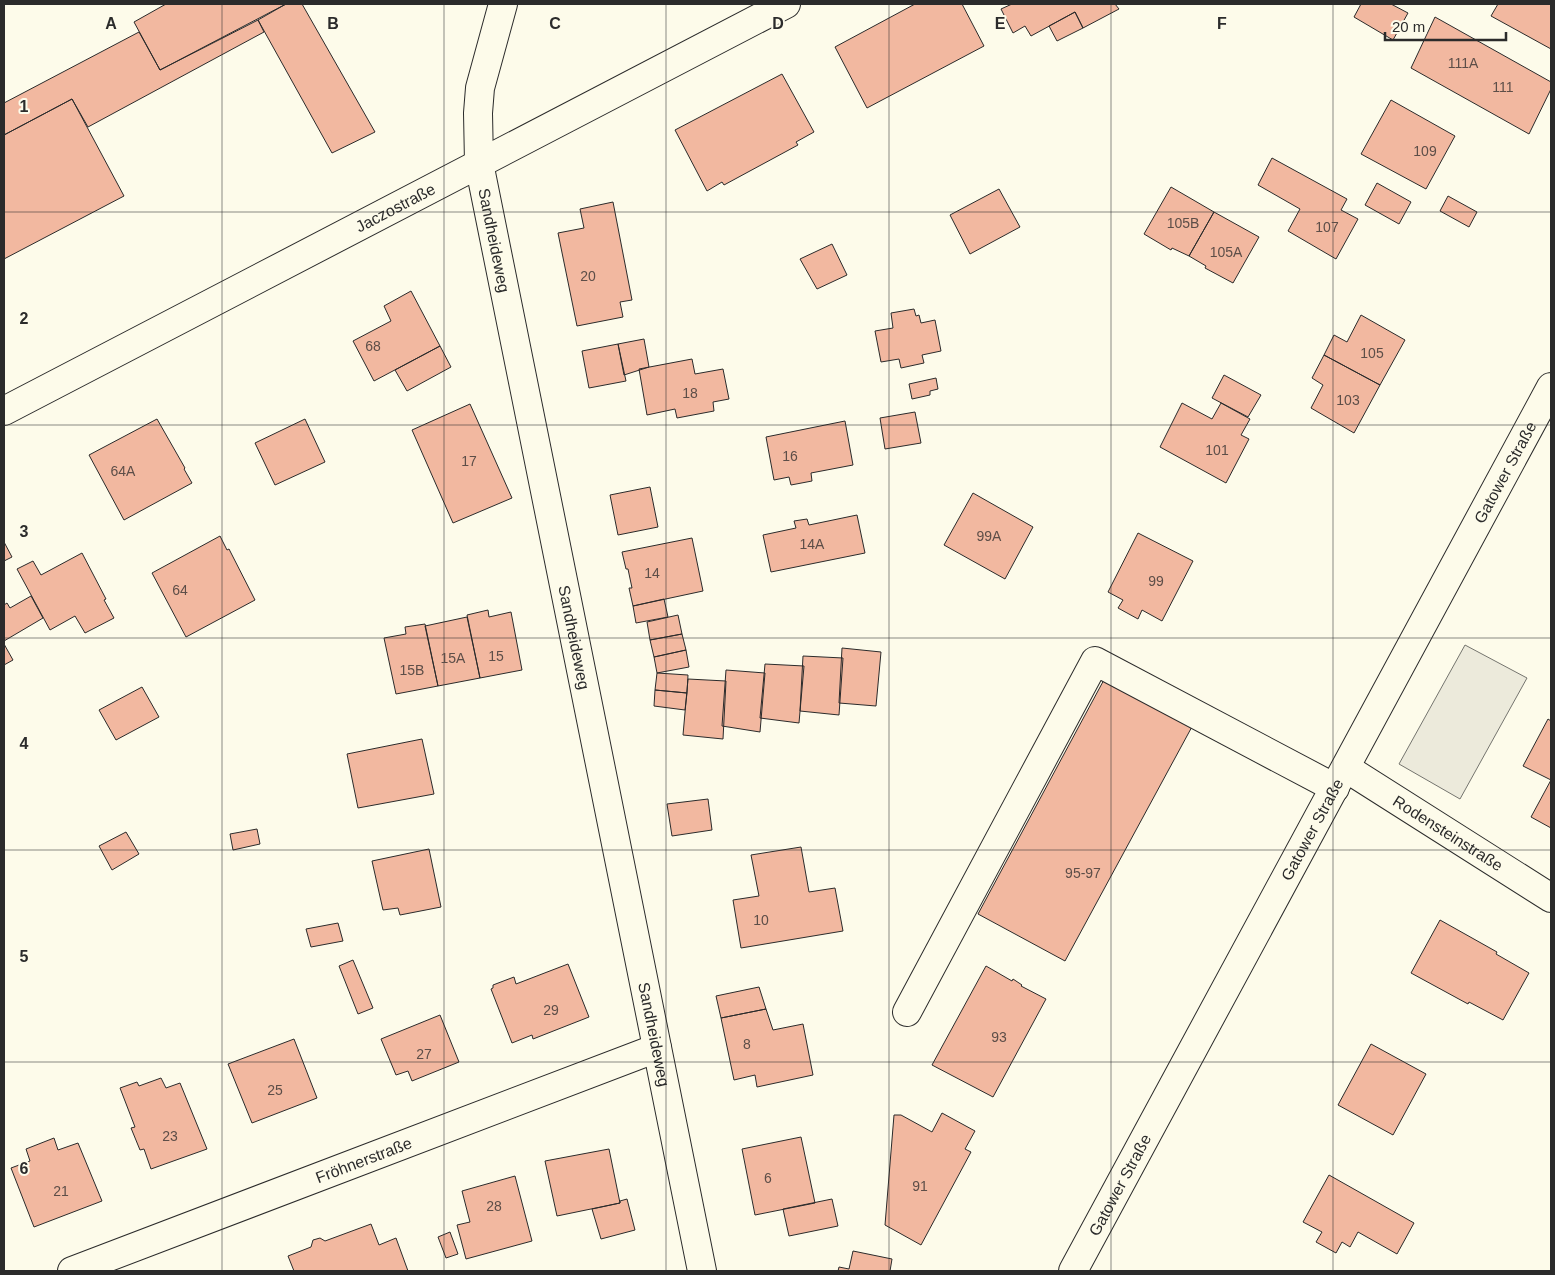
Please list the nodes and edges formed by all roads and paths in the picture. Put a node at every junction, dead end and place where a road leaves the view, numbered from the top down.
1 (503, 4) edge
2 (786, 4) edge
3 (480, 163) junction
4 (1551, 387) edge
5 (4, 411) edge
6 (1340, 778) junction
7 (1551, 898) edge
8 (907, 1012) dead end
9 (657, 1048) junction
10 (72, 1271) edge
11 (702, 1271) edge
12 (1073, 1271) edge

1 - 3 street, Sandheideweg
2 - 3 street, Jaczostraße
3 - 5 street, Jaczostraße
3 - 9 street, Sandheideweg
4 - 6 street, Gatower Straße
6 - 7 street, Rodensteinstraße
6 - 8 street, Rodensteinstraße
6 - 12 street, Gatower Straße
9 - 10 street, Fröhnerstraße
9 - 11 street, Sandheideweg

